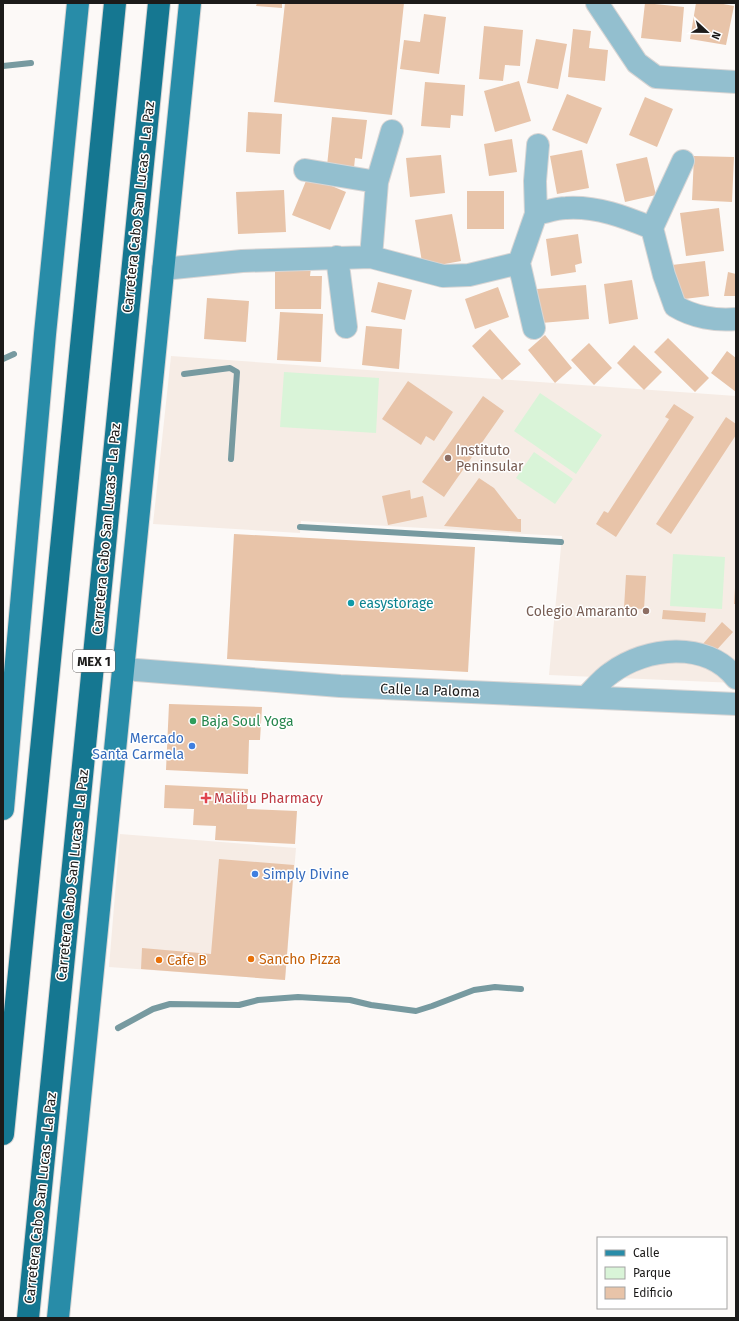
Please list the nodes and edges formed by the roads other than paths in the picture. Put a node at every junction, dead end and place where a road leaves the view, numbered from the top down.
1 (78, 3) edge
2 (115, 3) edge
3 (159, 3) edge
4 (190, 3) edge
5 (597, 3) edge
6 (736, 82) edge
7 (392, 131) dead end
8 (538, 145) dead end
9 (683, 162) dead end
10 (305, 170) dead end
11 (377, 182) junction
12 (536, 214) junction
13 (652, 228) junction
14 (337, 257) junction
15 (371, 257) junction
16 (519, 263) junction
17 (163, 269) junction
18 (736, 319) edge
19 (346, 327) dead end
20 (534, 328) dead end
21 (124, 669) junction
22 (736, 678) edge
23 (587, 696) junction
24 (736, 704) edge
25 (3, 808) edge
26 (12, 1040) junction
27 (3, 1074) edge
28 (3, 1134) edge
29 (28, 1318) edge
30 (58, 1318) edge

1 - 25 main road
2 - 26 highway
3 - 29 highway, Carretera Cabo San Lucas - La Paz / MEX 1
4 - 17 main road
5 - 6 street
7 - 11 street
8 - 12 street
9 - 13 street
10 - 11 street
11 - 15 street
12 - 13 street
12 - 16 street
13 - 18 street
14 - 15 street
14 - 17 street
14 - 19 street
15 - 16 street
16 - 20 street
17 - 21 main road
21 - 23 street, Calle La Paloma
21 - 30 main road
22 - 23 street
23 - 24 street, Calle La Paloma
26 - 27 highway
26 - 28 highway

